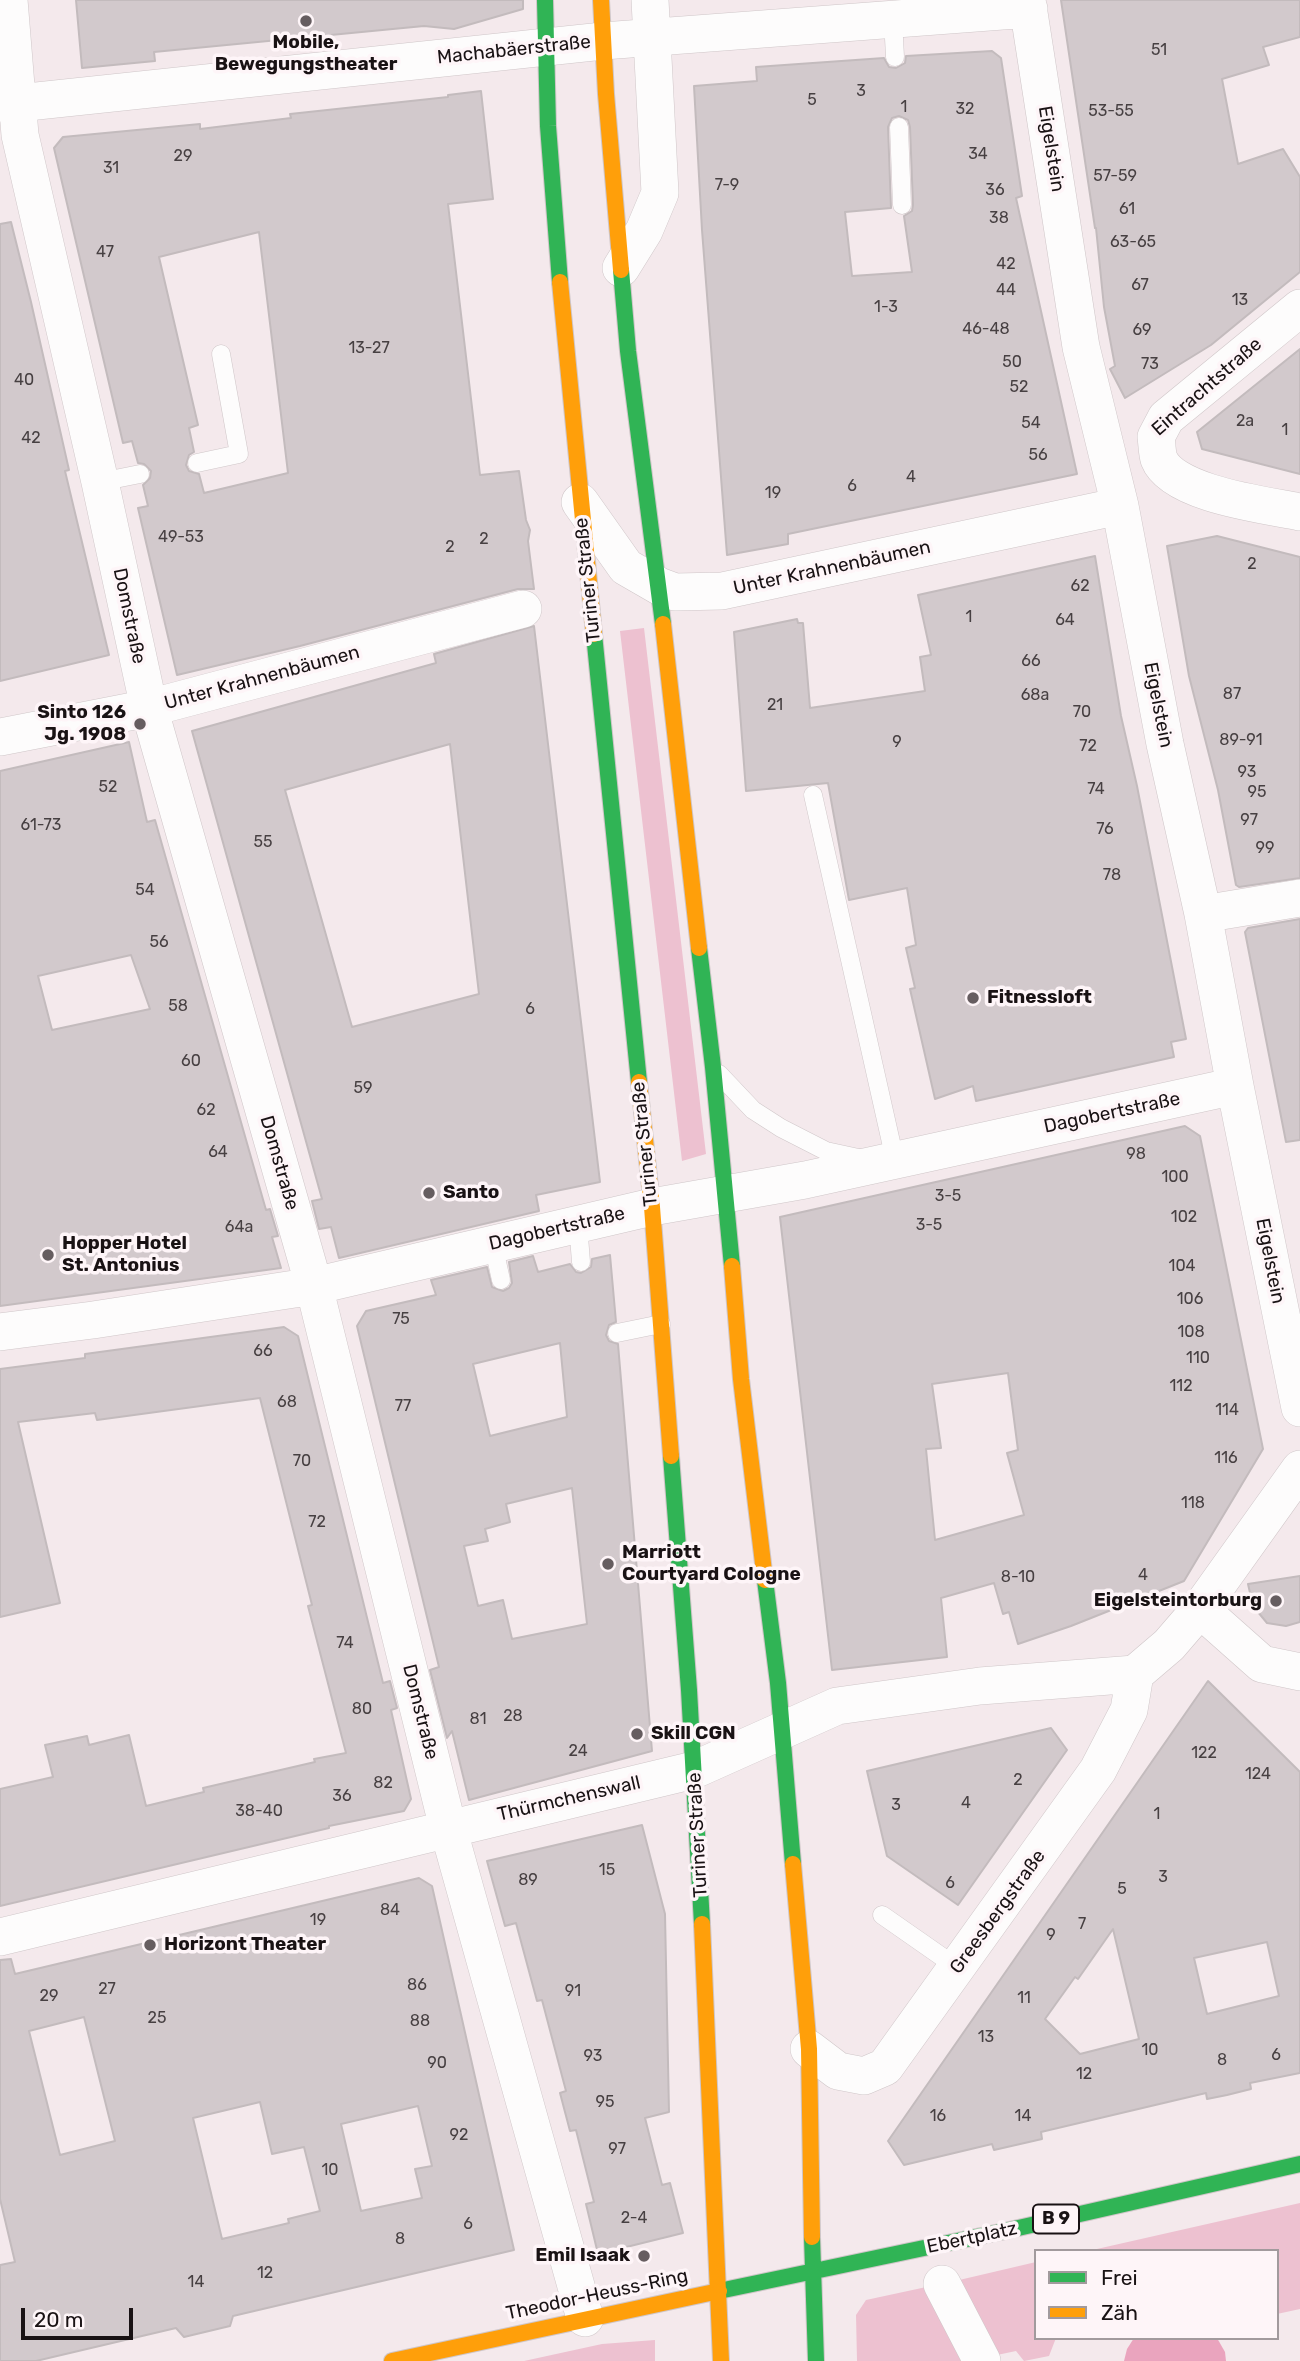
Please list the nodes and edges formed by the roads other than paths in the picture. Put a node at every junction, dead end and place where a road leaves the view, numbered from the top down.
1 (9, 0) edge
2 (545, 0) edge
3 (601, 0) edge
4 (650, 0) edge
5 (1028, 4) edge
6 (893, 19) junction
7 (653, 37) junction
8 (603, 41) junction
9 (547, 47) junction
10 (895, 57) dead end
11 (9, 103) edge
12 (898, 127) dead end
13 (902, 205) dead end
14 (621, 268) junction
15 (1300, 308) edge
16 (221, 354) dead end
17 (1156, 437) junction
18 (1105, 446) junction
19 (197, 463) dead end
20 (140, 474) dead end
21 (100, 482) junction
22 (580, 502) junction
23 (1120, 506) junction
24 (1300, 512) edge
25 (659, 586) junction
26 (523, 609) dead end
27 (149, 708) junction
28 (0, 737) edge
29 (813, 795) dead end
30 (1300, 898) edge
31 (1203, 914) junction
32 (713, 1068) junction
33 (1235, 1086) junction
34 (887, 1161) junction
35 (726, 1195) junction
36 (652, 1207) junction
37 (578, 1224) junction
38 (493, 1244) junction
39 (581, 1262) dead end
40 (501, 1280) dead end
41 (314, 1286) junction
42 (661, 1324) junction
43 (0, 1332) edge
44 (617, 1333) dead end
45 (1300, 1408) edge
46 (1300, 1469) edge
47 (1200, 1609) junction
48 (1300, 1672) edge
49 (1135, 1674) junction
50 (782, 1730) junction
51 (694, 1770) junction
52 (448, 1828) junction
53 (882, 1915) dead end
54 (0, 1937) edge
55 (958, 1968) junction
56 (809, 2049) junction
57 (1300, 2164) edge
58 (812, 2273) junction
59 (942, 2284) dead end
60 (719, 2291) junction
61 (585, 2318) junction
62 (391, 2361) edge
63 (721, 2361) edge
64 (816, 2361) edge
65 (982, 2361) edge

1 - 11 street, Domstraße
2 - 9 main road, Turiner Straße
3 - 8 main road
4 - 7 street
5 - 6 street, Machabäerstraße
5 - 18 street, Eigelstein
6 - 7 street, Machabäerstraße
6 - 10 lane
7 - 8 street, Machabäerstraße
7 - 14 street
8 - 9 street, Machabäerstraße
8 - 14 main road
9 - 11 street, Machabäerstraße
9 - 22 main road, Turiner Straße
11 - 21 street, Domstraße
12 - 13 lane
14 - 25 main road
15 - 17 street, Eintrachtstraße
16 - 19 lane
17 - 18 street, Eintrachtstraße
17 - 24 street
18 - 23 street, Eigelstein
20 - 21 lane
21 - 27 street, Domstraße
22 - 25 street, Unter Krahnenbäumen
22 - 36 main road, Turiner Straße
23 - 25 street, Unter Krahnenbäumen
23 - 31 street, Eigelstein
25 - 32 main road
26 - 27 street, Unter Krahnenbäumen
27 - 28 street, Unter Krahnenbäumen
27 - 41 street, Domstraße
29 - 34 lane
30 - 31 street
31 - 33 street, Eigelstein
32 - 34 lane
32 - 35 main road
33 - 34 street, Dagobertstraße
33 - 45 street, Eigelstein
34 - 35 street, Dagobertstraße
35 - 36 street, Dagobertstraße
35 - 50 main road
36 - 37 street, Dagobertstraße
36 - 42 main road, Turiner Straße
37 - 38 street, Dagobertstraße
37 - 39 lane
38 - 40 lane
38 - 41 street, Dagobertstraße
41 - 43 street, Dagobertstraße
41 - 52 street, Domstraße
42 - 44 lane
42 - 51 main road, Turiner Straße
46 - 47 street
47 - 48 street
47 - 49 street
49 - 50 street, Thürmchenswall
49 - 55 street, Greesbergstraße
50 - 51 street, Thürmchenswall
50 - 56 main road
51 - 52 street, Thürmchenswall
51 - 60 main road, Turiner Straße
52 - 54 street, Thürmchenswall
52 - 61 street, Domstraße
53 - 55 lane
55 - 56 street, Greesbergstraße
56 - 58 main road
57 - 58 main road, Ebertplatz / B 9
58 - 60 main road, Theodor-Heuss-Ring / B 9
58 - 64 main road
59 - 65 street, Ebertplatz
60 - 61 main road, Theodor-Heuss-Ring
60 - 63 main road
61 - 62 main road, Theodor-Heuss-Ring

